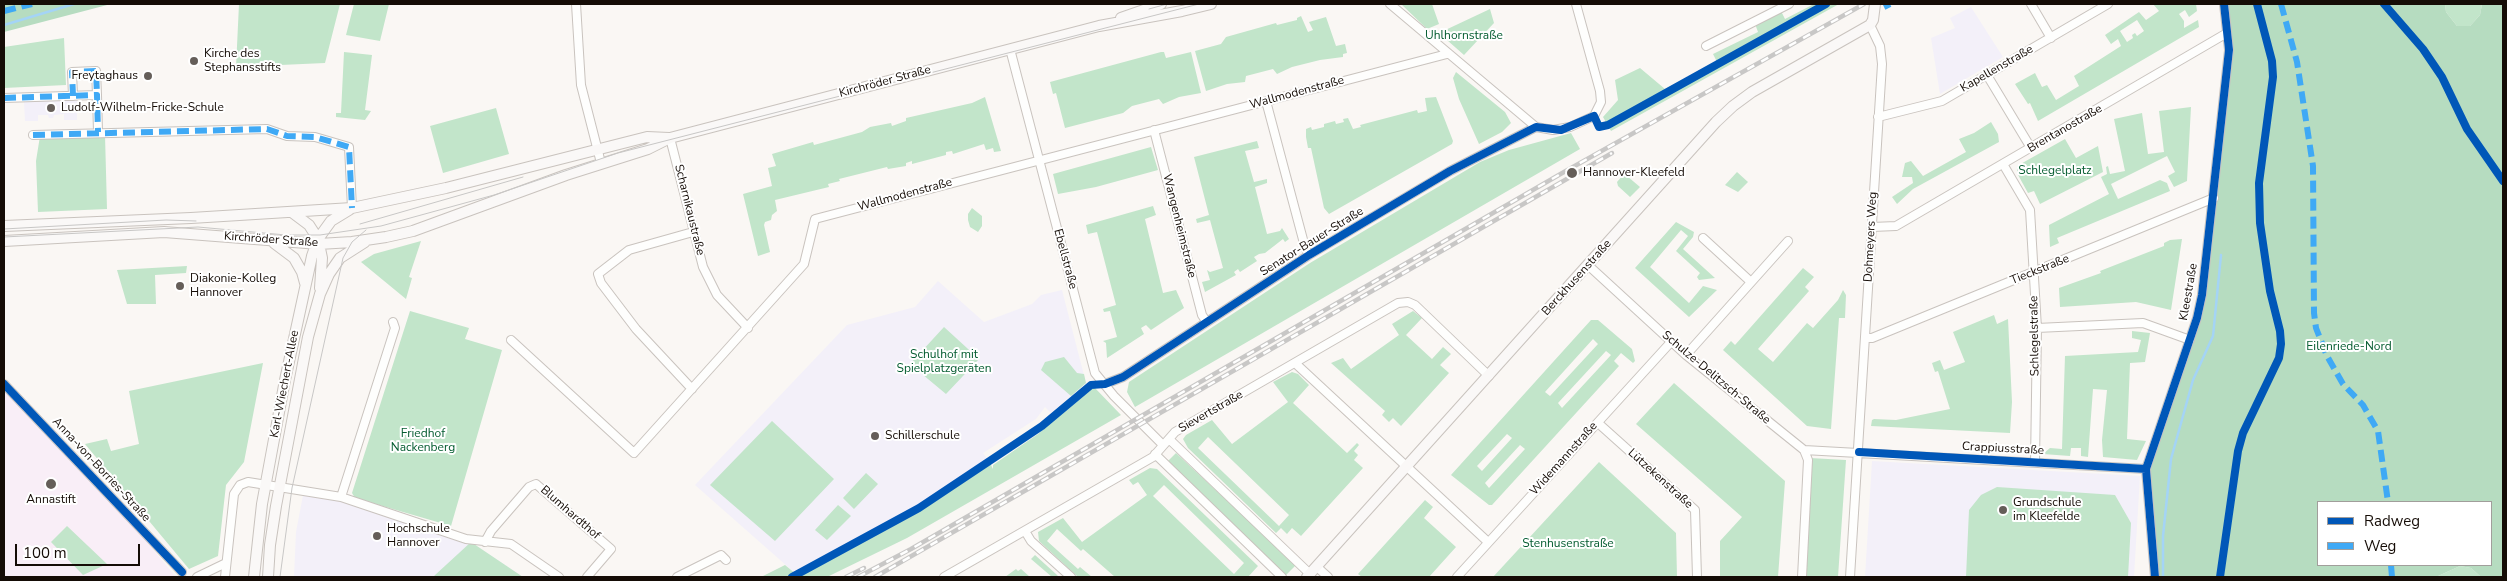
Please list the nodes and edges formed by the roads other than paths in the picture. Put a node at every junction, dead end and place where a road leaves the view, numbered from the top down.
1 (576, 4) edge
2 (1161, 4) edge
3 (1211, 4) edge
4 (1390, 4) edge
5 (1576, 4) edge
6 (1789, 4) edge
7 (1875, 4) edge
8 (2031, 4) edge
9 (2108, 4) edge
10 (2224, 4) edge
11 (1870, 25) junction
12 (1099, 26) junction
13 (2227, 33) junction
14 (2051, 38) junction
15 (1706, 46) dead end
16 (1010, 49) junction
17 (1447, 54) junction
18 (1987, 75) junction
19 (97, 95) junction
20 (73, 96) junction
21 (4, 98) edge
22 (1266, 102) junction
23 (1878, 117) junction
24 (1536, 128) junction
25 (1154, 130) junction
26 (98, 132) junction
27 (33, 134) dead end
28 (670, 138) junction
29 (2031, 148) junction
30 (598, 150) junction
31 (1039, 161) junction
32 (602, 163) junction
33 (2003, 164) junction
34 (540, 165) junction
35 (543, 184) junction
36 (2214, 198) junction
37 (352, 208) junction
38 (293, 213) junction
39 (4, 226) edge
40 (1872, 227) junction
41 (693, 232) junction
42 (1703, 238) dead end
43 (370, 240) junction
44 (4, 241) edge
45 (1788, 241) dead end
46 (273, 242) junction
47 (317, 242) junction
48 (1309, 255) junction
49 (1589, 266) junction
50 (2033, 273) junction
51 (1752, 282) junction
52 (305, 284) junction
53 (320, 294) junction
54 (1206, 321) junction
55 (393, 322) dead end
56 (748, 328) junction
57 (2037, 328) junction
58 (1865, 338) junction
59 (511, 340) dead end
60 (2190, 340) junction
61 (1671, 342) junction
62 (1686, 355) junction
63 (1295, 363) junction
64 (1489, 376) junction
65 (4, 384) edge
66 (1105, 384) junction
67 (692, 389) junction
68 (1598, 423) junction
69 (1166, 442) junction
70 (1804, 450) junction
71 (1859, 452) junction
72 (1155, 454) junction
73 (2035, 463) junction
74 (1407, 468) junction
75 (2146, 469) junction
76 (265, 484) junction
77 (280, 486) junction
78 (341, 497) junction
79 (1024, 531) junction
80 (485, 542) junction
81 (1488, 542) junction
82 (726, 560) dead end
83 (226, 563) junction
84 (182, 572) dead end
85 (1311, 573) edge
86 (197, 577) edge
87 (225, 577) edge
88 (254, 577) edge
89 (268, 577) edge
90 (559, 577) edge
91 (587, 577) edge
92 (677, 577) edge
93 (944, 577) edge
94 (1071, 577) edge
95 (1282, 577) edge
96 (1328, 577) edge
97 (1457, 577) edge
98 (1697, 577) edge
99 (1802, 577) edge
100 (1850, 577) edge
101 (2155, 577) edge

1 - 30 street
2 - 12 main road, Kirchröder Straße
3 - 12 main road, Kirchröder Straße
4 - 17 street
5 - 24 street
6 - 15 street
7 - 11 main road
8 - 14 street
9 - 14 street, Kapellenstraße
10 - 13 street, Kleestraße
11 - 23 street, Dohmeyers Weg
11 - 49 main road, Berckhusenstraße
12 - 16 main road, Kirchröder Straße
13 - 29 street, Brentanostraße
13 - 36 street, Kleestraße
14 - 18 street, Kapellenstraße
16 - 28 main road, Kirchröder Straße
16 - 31 street, Ebellstraße
17 - 22 street, Wallmodenstraße
17 - 24 street
18 - 23 street, Kapellenstraße
18 - 29 street
19 - 20 street
19 - 20 street
19 - 26 street
20 - 21 street
22 - 25 street, Wallmodenstraße
22 - 48 street
23 - 40 street, Dohmeyers Weg
24 - 48 street, Senator-Bauer-Straße
25 - 31 street, Wallmodenstraße
25 - 54 street, Wangenheimstraße
26 - 27 street
26 - 37 street
28 - 30 main road, Kirchröder Straße
28 - 32 main road, Kirchröder Straße
28 - 41 street, Scharnikaustraße
29 - 33 street, Brentanostraße
30 - 32 street
30 - 34 main road, Kirchröder Straße
31 - 56 street, Wallmodenstraße
31 - 66 street, Ebellstraße
32 - 35 main road, Kirchröder Straße
33 - 40 street, Brentanostraße
33 - 50 street, Schlegelstraße
34 - 35 main road
34 - 37 main road, Kirchröder Straße
35 - 43 main road, Kirchröder Straße
36 - 50 street, Tieckstraße
36 - 60 street, Kleestraße
37 - 38 main road, Kirchröder Straße
37 - 47 main road, Karl-Wiechert-Allee
38 - 39 main road, Kirchröder Straße
38 - 47 main road
40 - 58 street, Dohmeyers Weg
41 - 56 street, Scharnikaustraße
41 - 67 street
42 - 51 street
43 - 47 main road, Kirchröder Straße
43 - 53 main road, Karl-Wiechert-Allee
44 - 46 main road, Kirchröder Straße
45 - 51 street
46 - 47 main road, Kirchröder Straße
46 - 52 main road
47 - 52 main road, Karl-Wiechert-Allee
47 - 53 main road
48 - 54 street, Senator-Bauer-Straße
49 - 61 street, Schulze-Delitzsch-Straße
49 - 64 main road, Berckhusenstraße
50 - 57 street, Schlegelstraße
50 - 58 street, Tieckstraße
51 - 62 street
52 - 76 main road, Karl-Wiechert-Allee
53 - 77 main road, Karl-Wiechert-Allee
54 - 66 street, Senator-Bauer-Straße
55 - 78 street
56 - 67 street, Wallmodenstraße
57 - 60 street
57 - 73 street, Schlegelstraße
58 - 71 street, Dohmeyers Weg
59 - 67 street, Wallmodenstraße
60 - 75 street, Kleestraße
61 - 62 street, Schulze-Delitzsch-Straße
61 - 68 street, Widemannstraße
62 - 70 street, Schulze-Delitzsch-Straße
63 - 64 street, Sievertstraße
63 - 69 street, Sievertstraße
63 - 74 street
64 - 74 main road, Berckhusenstraße
65 - 84 street, Anna-von-Borries-Straße
66 - 69 street, Ebellstraße
68 - 81 street, Widemannstraße
68 - 98 street, Lützekenstraße
69 - 72 street, Sievertstraße
69 - 85 street, Ebellstraße
70 - 71 street
70 - 99 street
71 - 73 street, Crappiusstraße
71 - 100 street, Dohmeyers Weg
72 - 79 street, Sievertstraße
72 - 95 street
73 - 75 street, Crappiusstraße
74 - 81 street
74 - 85 main road, Berckhusenstraße
75 - 101 street, Kleestraße
76 - 77 street
76 - 83 street
76 - 88 main road, Karl-Wiechert-Allee
77 - 78 street
77 - 89 main road, Karl-Wiechert-Allee
78 - 80 street
79 - 93 street, Sievertstraße
79 - 94 street
80 - 90 street
80 - 91 street, Blumhardthof
81 - 97 street, Widemannstraße
82 - 92 street
83 - 86 street
83 - 87 street
85 - 96 street, Ebellstraße

